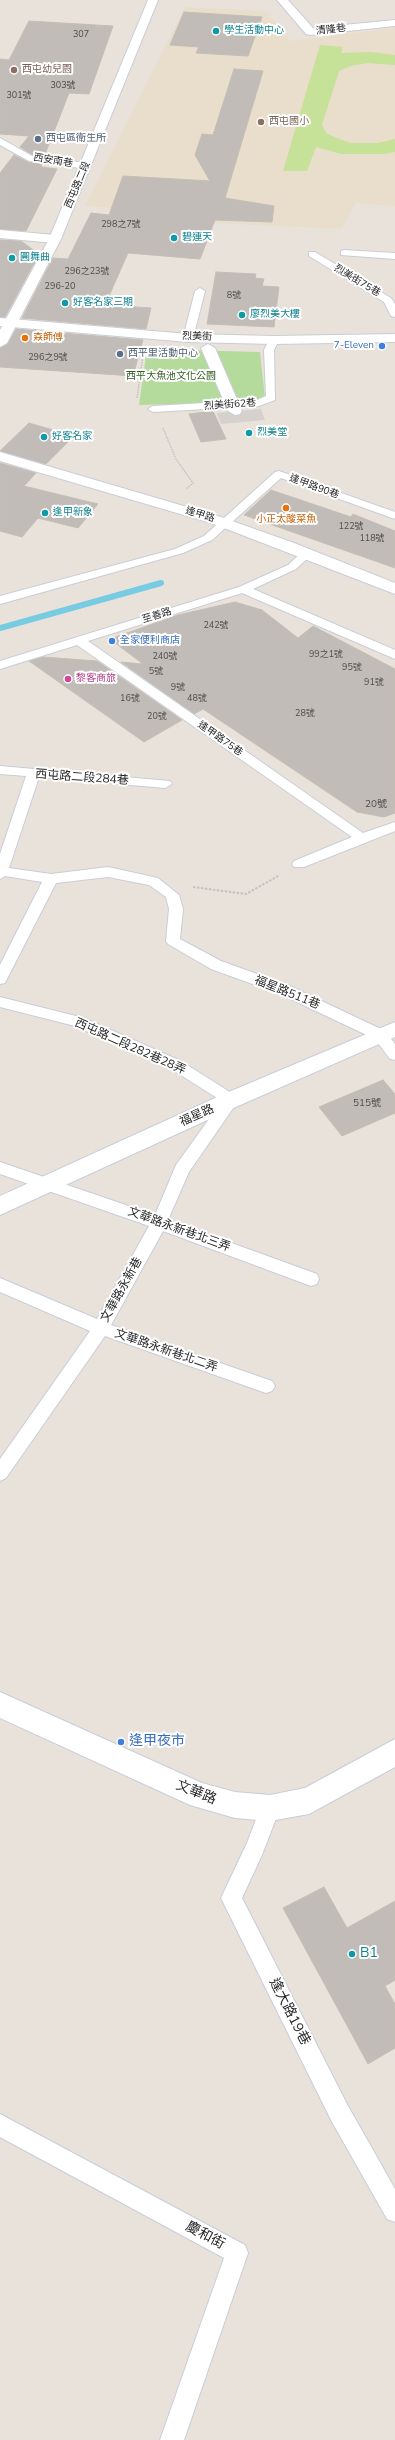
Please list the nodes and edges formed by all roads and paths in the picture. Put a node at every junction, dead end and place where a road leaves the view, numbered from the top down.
1 (153, 0) edge
2 (282, 0) edge
3 (395, 22) edge
4 (0, 141) edge
5 (86, 166) junction
6 (0, 234) edge
7 (55, 239) junction
8 (344, 253) dead end
9 (312, 254) dead end
10 (395, 256) edge
11 (200, 291) dead end
12 (395, 314) edge
13 (6, 322) edge
14 (188, 338) junction
15 (395, 338) edge
16 (274, 340) junction
17 (0, 343) edge
18 (208, 348) dead end
19 (144, 352) dead end
20 (234, 408) junction
21 (153, 409) junction
22 (0, 456) edge
23 (167, 505) junction
24 (395, 516) edge
25 (225, 524) junction
26 (307, 553) junction
27 (243, 589) junction
28 (395, 589) edge
29 (0, 600) edge
30 (78, 640) junction
31 (395, 655) edge
32 (0, 665) edge
33 (0, 770) edge
34 (33, 775) junction
35 (165, 784) dead end
36 (395, 826) edge
37 (362, 838) junction
38 (299, 864) joint
39 (0, 872) edge
40 (51, 879) junction
41 (153, 881) junction
42 (0, 979) edge
43 (0, 1002) edge
44 (387, 1032) edge
45 (395, 1055) edge
46 (231, 1100) junction
47 (0, 1168) edge
48 (46, 1184) junction
49 (0, 1206) edge
50 (159, 1223) junction
51 (311, 1279) dead end
52 (0, 1285) edge
53 (101, 1328) junction
54 (266, 1386) dead end
55 (0, 1473) edge
56 (0, 1705) edge
57 (395, 1752) edge
58 (270, 1808) junction
59 (0, 2125) edge
60 (395, 2211) edge
61 (172, 2440) edge

1 - 5 street, 西屯路二段
2 - 3 street, 清隆巷
4 - 5 lane, 西安南巷
5 - 7 street, 西屯路二段
6 - 7 street
7 - 13 street, 西屯路二段
8 - 10 lane
9 - 12 lane, 烈美街75巷
11 - 14 lane
13 - 14 street, 烈美街
13 - 17 street, 西屯路二段
14 - 16 street, 烈美街
15 - 16 street, 烈美街
16 - 20 lane, 烈美街62巷
18 - 20 street
19 - 21 path
20 - 21 lane, 烈美街62巷
21 - 23 path
22 - 23 street, 逢甲路
23 - 25 street, 逢甲路
24 - 25 lane, 逢甲路90巷
25 - 26 street, 逢甲路
25 - 29 lane
26 - 27 lane, 至善路
26 - 28 street, 逢甲路
27 - 30 lane, 至善路
27 - 31 lane
30 - 32 lane, 至善路
30 - 37 lane, 逢甲路75巷
33 - 34 lane, 西屯路二段284巷
34 - 35 lane, 西屯路二段284巷
34 - 39 lane
36 - 37 lane
37 - 38 lane
38 - 41 path
39 - 40 lane
40 - 41 lane
40 - 42 lane
41 - 44 lane, 福星路511巷
43 - 46 lane, 西屯路二段282巷28弄
44 - 45 lane, 福星路511巷
44 - 46 street, 福星路
46 - 48 street, 福星路
46 - 50 lane, 文華路永新巷
47 - 48 lane
48 - 49 street, 福星路
48 - 50 lane, 文華路永新巷北三弄
50 - 51 lane, 文華路永新巷北三弄
50 - 53 lane, 文華路永新巷
52 - 53 lane, 文華路永新巷北二弄
53 - 54 lane, 文華路永新巷北二弄
53 - 55 lane, 文華路永新巷
56 - 58 street, 文華路
57 - 58 street, 文華路
58 - 60 lane, 逢大路19巷
59 - 61 lane, 慶和街

